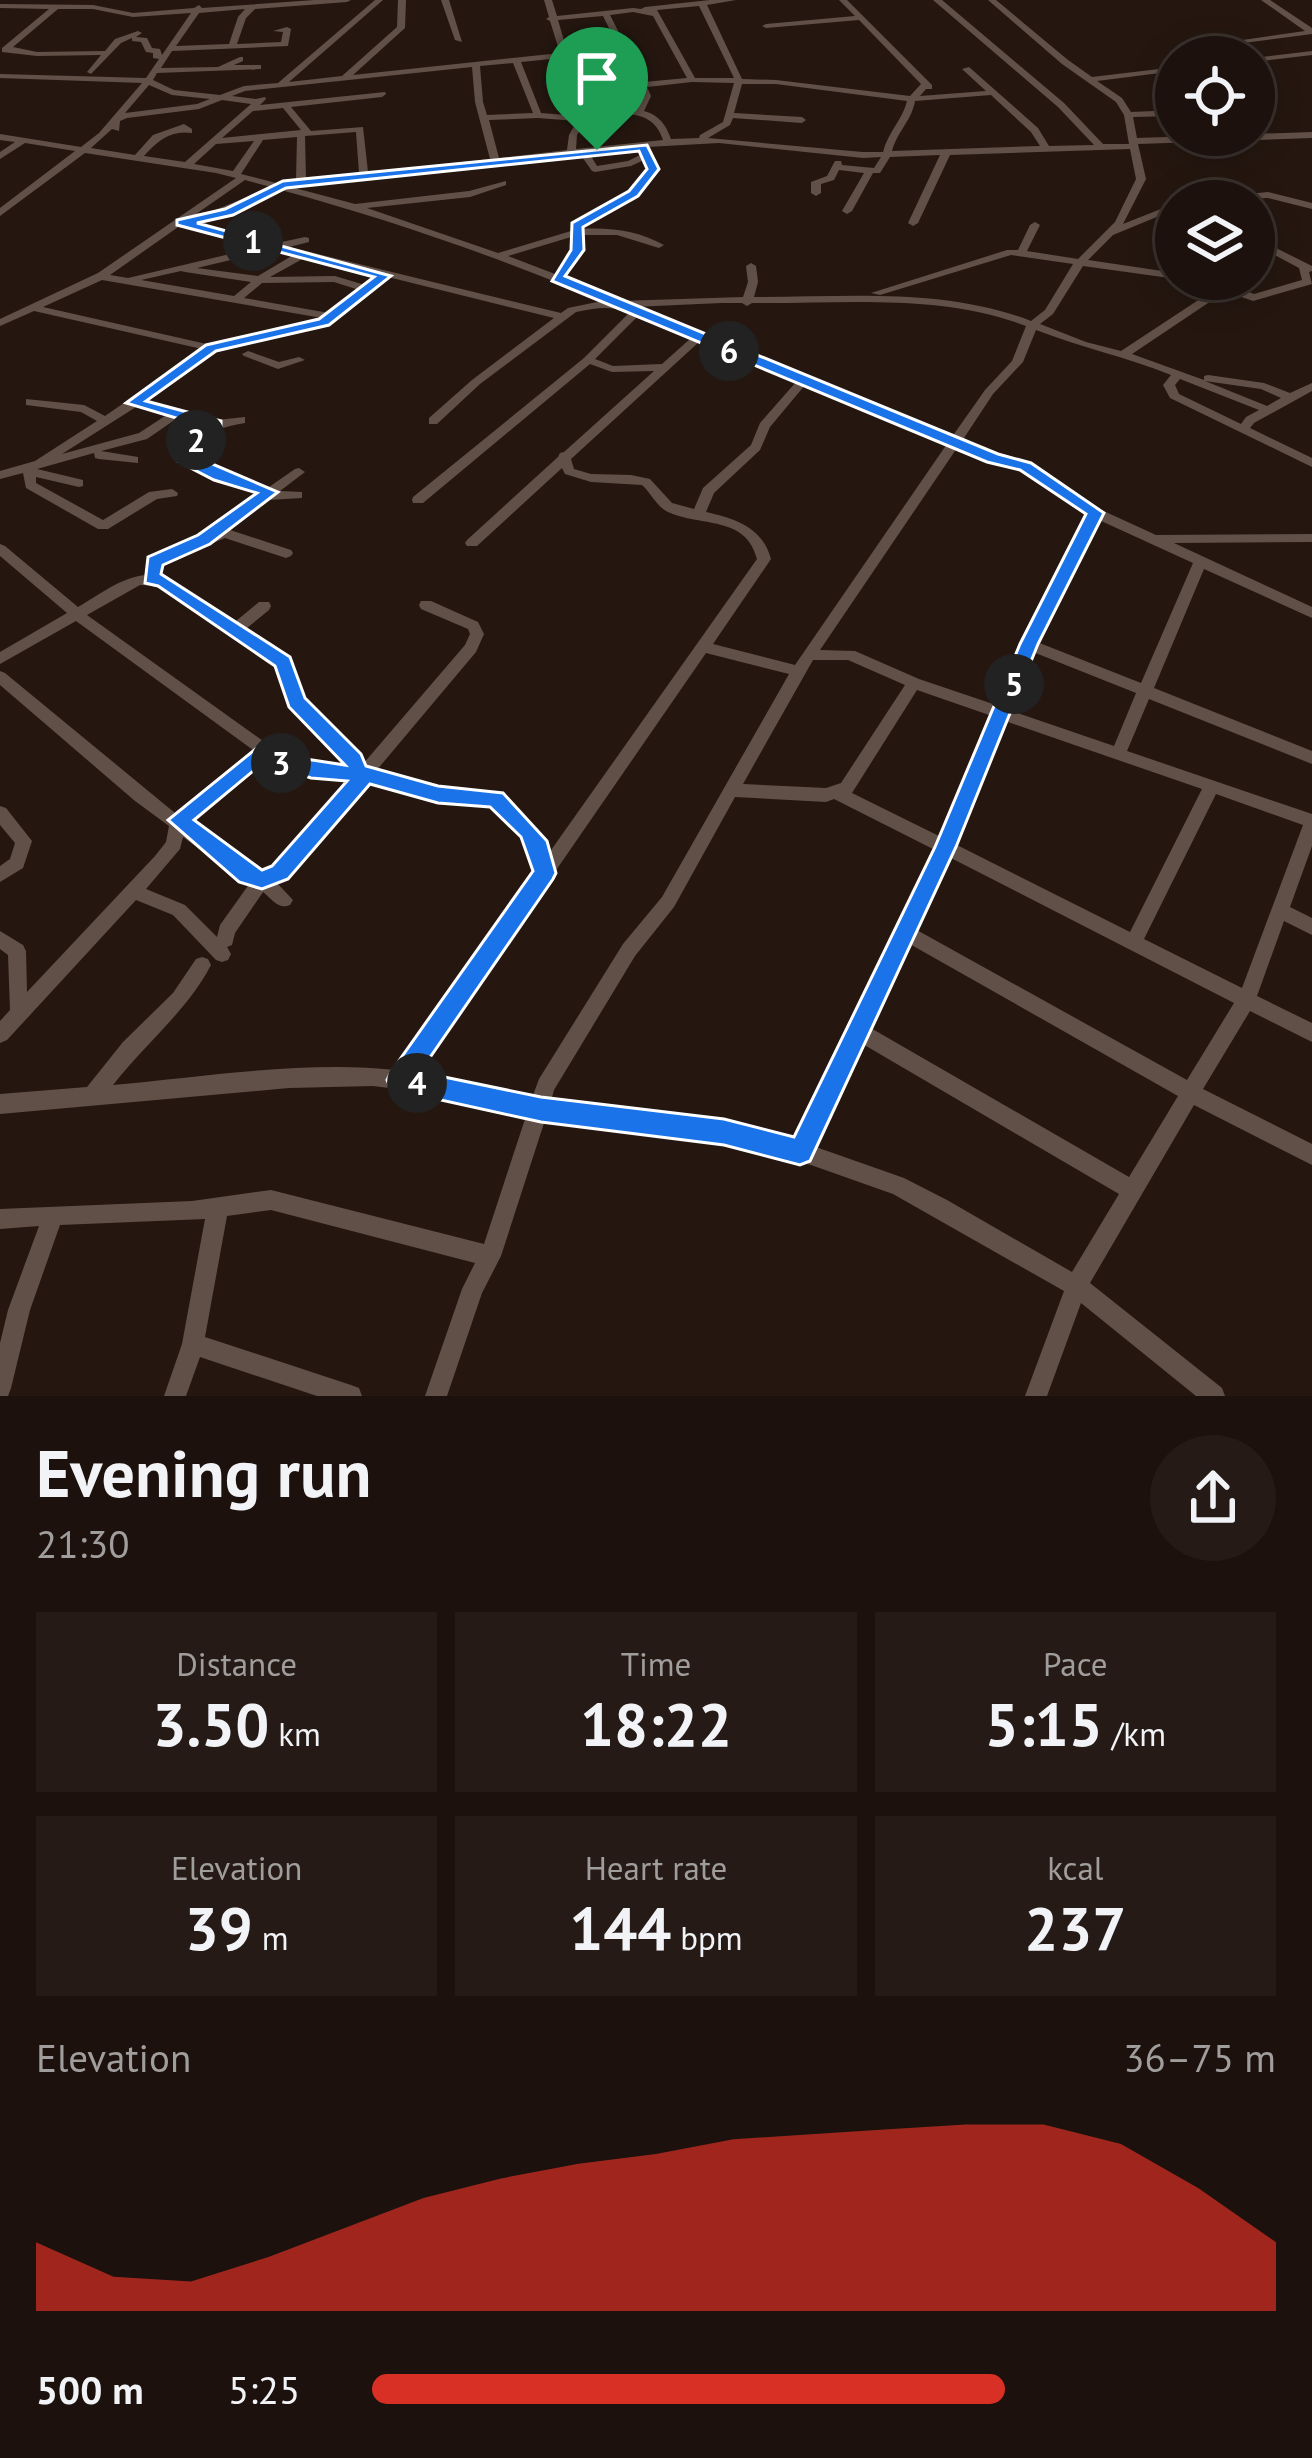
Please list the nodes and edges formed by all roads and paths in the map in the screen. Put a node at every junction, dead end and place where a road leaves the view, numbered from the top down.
1 (119, 0) edge
2 (204, 0) edge
3 (345, 0) edge
4 (379, 0) edge
5 (402, 0) edge
6 (445, 0) edge
7 (548, 0) edge
8 (732, 0) edge
9 (843, 0) edge
10 (937, 0) edge
11 (992, 0) edge
12 (1265, 0) edge
13 (702, 3) junction
14 (4, 5) edge
15 (57, 6) junction
16 (252, 7) junction
17 (105, 10) junction
18 (196, 11) junction
19 (654, 11) junction
20 (605, 13) junction
21 (860, 18) junction
22 (550, 19) junction
23 (766, 26) dead end
24 (277, 31) dead end
25 (1312, 32) edge
26 (1275, 37) edge
27 (459, 40) dead end
28 (232, 46) junction
29 (4, 50) edge
30 (105, 53) junction
31 (1312, 53) edge
32 (168, 54) junction
33 (562, 55) junction
34 (1294, 56) junction
35 (240, 58) dead end
36 (1275, 58) edge
37 (516, 60) junction
38 (476, 64) junction
39 (1312, 66) edge
40 (258, 67) dead end
41 (220, 68) junction
42 (965, 69) dead end
43 (156, 70) junction
44 (91, 72) dead end
45 (1155, 72) edge
46 (0, 76) edge
47 (345, 78) junction
48 (1093, 79) junction
49 (692, 80) junction
50 (148, 81) junction
51 (739, 81) junction
52 (926, 84) junction
53 (278, 86) junction
54 (639, 86) junction
55 (574, 91) junction
56 (382, 94) dead end
57 (991, 94) junction
58 (940, 97) junction
59 (221, 98) junction
60 (912, 99) junction
61 (310, 104) junction
62 (253, 106) junction
63 (286, 106) junction
64 (639, 112) junction
65 (153, 114) junction
66 (1155, 114) edge
67 (538, 115) junction
68 (730, 115) junction
69 (1128, 116) junction
70 (484, 118) junction
71 (772, 118) junction
72 (298, 119) junction
73 (583, 119) junction
74 (802, 120) dead end
75 (196, 121) dead end
76 (116, 125) junction
77 (189, 131) dead end
78 (301, 133) junction
79 (281, 135) junction
80 (1312, 135) edge
81 (718, 136) junction
82 (0, 137) edge
83 (261, 137) junction
84 (24, 140) junction
85 (213, 142) junction
86 (668, 142) junction
87 (1135, 144) junction
88 (767, 145) junction
89 (1100, 146) junction
90 (1045, 147) junction
91 (88, 148) junction
92 (577, 151) junction
93 (644, 151) junction
94 (947, 151) junction
95 (886, 154) junction
96 (842, 155) junction
97 (0, 156) edge
98 (138, 157) junction
99 (495, 159) junction
100 (187, 165) junction
101 (836, 167) junction
102 (869, 172) junction
103 (240, 175) junction
104 (364, 175) junction
105 (301, 182) junction
106 (503, 184) dead end
107 (283, 185) junction
108 (816, 193) dead end
109 (1134, 197) junction
110 (1275, 198) edge
111 (1155, 201) edge
112 (1312, 206) edge
113 (355, 207) junction
114 (848, 211) dead end
115 (0, 213) edge
116 (1155, 214) edge
117 (184, 221) junction
118 (913, 223) dead end
119 (1035, 225) dead end
120 (1111, 232) junction
121 (574, 233) junction
122 (305, 240) dead end
123 (659, 245) dead end
124 (277, 248) junction
125 (1022, 252) junction
126 (1275, 252) edge
127 (303, 254) junction
128 (499, 256) junction
129 (1082, 260) junction
130 (751, 266) dead end
131 (185, 269) junction
132 (1308, 270) edge
133 (1155, 272) edge
134 (85, 275) dead end
135 (101, 276) junction
136 (384, 276) junction
137 (556, 278) junction
138 (127, 280) junction
139 (263, 280) junction
140 (367, 289) junction
141 (1275, 293) edge
142 (856, 299) junction
143 (236, 300) junction
144 (1205, 300) edge
145 (747, 303) junction
146 (619, 304) junction
147 (33, 308) junction
148 (635, 313) junction
149 (332, 317) junction
150 (562, 317) junction
151 (1035, 322) junction
152 (0, 323) edge
153 (268, 336) junction
154 (698, 337) junction
155 (216, 347) junction
156 (248, 354) junction
157 (1124, 354) junction
158 (299, 360) dead end
159 (588, 360) junction
160 (667, 367) junction
161 (1182, 375) junction
162 (1221, 380) junction
163 (803, 381) junction
164 (1311, 388) edge
165 (1232, 394) junction
166 (1291, 398) junction
167 (30, 402) dead end
168 (134, 403) junction
169 (1268, 410) junction
170 (172, 416) junction
171 (103, 420) junction
172 (242, 420) dead end
173 (433, 421) dead end
174 (216, 424) junction
175 (1244, 429) junction
176 (956, 440) junction
177 (563, 456) junction
178 (134, 460) dead end
179 (1312, 463) edge
180 (34, 472) junction
181 (298, 472) dead end
182 (0, 475) edge
183 (79, 483) dead end
184 (172, 493) dead end
185 (267, 494) junction
186 (297, 495) dead end
187 (418, 500) dead end
188 (1096, 513) junction
189 (699, 514) junction
190 (1312, 538) edge
191 (204, 539) junction
192 (1152, 539) junction
193 (472, 543) dead end
194 (0, 549) edge
195 (286, 553) dead end
196 (1201, 560) junction
197 (152, 579) junction
198 (426, 605) dead end
199 (264, 606) dead end
200 (1312, 614) edge
201 (79, 616) junction
202 (236, 628) junction
203 (1029, 644) junction
204 (701, 646) junction
205 (812, 655) junction
206 (0, 659) edge
207 (798, 671) junction
208 (0, 677) edge
209 (914, 683) junction
210 (1144, 687) junction
211 (1003, 714) junction
212 (263, 751) junction
213 (1118, 754) junction
214 (1312, 758) edge
215 (362, 774) junction
216 (1212, 786) junction
217 (729, 790) junction
218 (838, 793) junction
219 (0, 813) edge
220 (178, 820) junction
221 (1312, 822) edge
222 (199, 836) junction
223 (174, 844) junction
224 (539, 847) junction
225 (945, 847) junction
226 (561, 849) junction
227 (545, 873) junction
228 (0, 875) edge
229 (262, 880) junction
230 (133, 891) junction
231 (284, 900) dead end
232 (1279, 910) junction
233 (1312, 927) edge
234 (905, 932) junction
235 (0, 939) edge
236 (1134, 942) junction
237 (202, 965) dead end
238 (1246, 998) junction
239 (19, 1014) junction
240 (858, 1031) junction
241 (1312, 1033) edge
242 (0, 1034) edge
243 (400, 1080) junction
244 (1191, 1093) junction
245 (90, 1098) junction
246 (0, 1104) edge
247 (541, 1110) junction
248 (800, 1152) junction
249 (1312, 1155) edge
250 (1132, 1191) junction
251 (218, 1207) junction
252 (53, 1215) junction
253 (0, 1219) edge
254 (490, 1256) junction
255 (1076, 1286) junction
256 (193, 1344) junction
257 (0, 1388) edge
258 (175, 1396) edge
259 (351, 1396) edge
260 (436, 1396) edge
261 (1036, 1396) edge
262 (1214, 1396) edge

1 - 17 street
2 - 18 street
3 - 16 street
4 - 53 street
5 - 47 street
6 - 27 street
7 - 22 street
8 - 13 street
9 - 21 street
10 - 89 street
11 - 48 street
12 - 25 street
13 - 19 street
13 - 51 street
14 - 15 street
15 - 17 street
15 - 29 street
16 - 18 street
16 - 28 street
17 - 18 street
18 - 32 street
19 - 20 street
19 - 49 street
20 - 22 street
20 - 54 street
21 - 23 street
21 - 52 street
22 - 33 street
24 - 28 street
25 - 26 street
28 - 32 street
29 - 30 street
30 - 32 street
30 - 44 street
31 - 34 street
32 - 43 street
33 - 37 street
33 - 55 street
34 - 36 street
34 - 39 street
35 - 41 street
37 - 38 street
37 - 67 street
38 - 47 street
38 - 70 street
40 - 41 street
41 - 43 street
42 - 57 street
43 - 50 street
45 - 48 street
46 - 50 street
47 - 53 street
48 - 69 street
49 - 51 street
49 - 54 street
50 - 59 street
50 - 76 street
51 - 60 street
51 - 68 street
52 - 58 street
52 - 60 street
53 - 59 street
53 - 62 street
54 - 55 street
54 - 64 street
55 - 73 street
56 - 61 street
57 - 58 street
57 - 90 street
58 - 60 street
59 - 62 street
59 - 65 street
60 - 95 street
61 - 63 street
61 - 72 street
62 - 63 street
62 - 85 street
63 - 72 street
64 - 73 street
64 - 86 street
65 - 75 street
65 - 76 street
66 - 69 street
67 - 70 street
67 - 73 street
68 - 71 street
68 - 81 street
69 - 87 street
70 - 99 street
71 - 74 street
71 - 88 street
72 - 78 street
72 - 79 street
73 - 92 street
76 - 91 street
77 - 98 street
78 - 79 street
78 - 104 street
78 - 105 street
79 - 83 street
80 - 87 street
81 - 86 street
81 - 88 street
82 - 84 street
83 - 85 street
83 - 103 street
84 - 91 street
84 - 97 street
85 - 100 street
86 - 93 street
87 - 89 street
87 - 109 street
88 - 96 street
89 - 90 street
90 - 94 street
91 - 98 street
91 - 115 street
92 - 93 street
92 - 93 street
92 - 99 street
93 - 121 street
94 - 95 street
94 - 118 street
95 - 96 street
95 - 102 street
96 - 101 street
98 - 100 street
99 - 104 street
100 - 103 street
101 - 102 street
101 - 108 street
102 - 114 street
103 - 107 street
103 - 117 street
104 - 105 street
105 - 107 street
106 - 113 street
107 - 113 street
107 - 117 street
109 - 111 street
109 - 120 street
110 - 112 street
113 - 128 street
116 - 120 street
117 - 124 street
117 - 135 street
119 - 125 street
120 - 129 street
121 - 123 street
121 - 128 street
121 - 137 street
122 - 124 street
124 - 127 street
124 - 131 street
125 - 129 street
125 - 142 street
126 - 132 street
127 - 136 street
127 - 139 street
128 - 137 street
129 - 133 street
129 - 151 street
130 - 145 street
131 - 138 street
131 - 139 street
132 - 141 street
134 - 135 street
135 - 138 street
135 - 147 street
136 - 140 street
136 - 150 street
137 - 146 street
138 - 143 street
139 - 140 street
139 - 143 street
140 - 149 street
142 - 145 street
142 - 151 street
143 - 149 street
144 - 157 street
145 - 146 street
146 - 148 street
146 - 150 street
147 - 152 street
147 - 155 street
148 - 154 street
148 - 159 street
149 - 153 street
150 - 173 street
151 - 157 street
151 - 176 street
153 - 155 street
153 - 156 street
154 - 160 street
154 - 163 street
155 - 156 street
155 - 168 street
156 - 158 street
157 - 161 street
159 - 160 street
159 - 187 street
160 - 177 street
161 - 162 street
161 - 165 street
161 - 175 street
162 - 165 street
162 - 166 street
163 - 176 street
163 - 189 street
164 - 166 street
165 - 169 street
166 - 169 street
167 - 171 street
168 - 170 street
168 - 171 street
169 - 175 street
170 - 174 street
170 - 180 street
171 - 180 street
172 - 174 street
174 - 185 street
175 - 179 street
176 - 188 street
176 - 205 street
177 - 189 street
177 - 193 street
178 - 180 street
180 - 182 street
180 - 183 street
180 - 184 street
181 - 185 street
185 - 186 street
185 - 191 street
188 - 192 street
188 - 203 street
189 - 204 street
190 - 192 street
191 - 195 street
191 - 197 street
192 - 196 street
194 - 201 street
196 - 200 street
196 - 210 street
197 - 201 street
197 - 202 street
198 - 215 street
199 - 202 street
201 - 206 street
201 - 212 street
202 - 215 street
203 - 210 street
203 - 211 street
204 - 207 street
204 - 226 street
205 - 207 street
205 - 209 street
207 - 217 street
208 - 220 street
209 - 211 street
209 - 218 street
210 - 213 street
210 - 214 street
211 - 213 street
211 - 225 street
212 - 215 street
212 - 220 street
213 - 216 street
215 - 224 street
215 - 229 street
216 - 221 street
216 - 236 street
217 - 218 street
217 - 247 street
218 - 225 street
219 - 228 street
220 - 222 street
220 - 223 street
221 - 232 street
222 - 223 street
222 - 229 street
223 - 230 street
224 - 226 street
224 - 227 street
225 - 234 street
225 - 236 street
226 - 227 street
227 - 243 street
229 - 230 street
229 - 231 street
230 - 239 street
232 - 233 street
232 - 238 street
234 - 240 street
234 - 244 street
235 - 239 street
236 - 238 street
237 - 245 street
238 - 241 street
238 - 244 street
239 - 242 street
240 - 248 street
240 - 250 street
243 - 245 street
243 - 247 street
244 - 249 street
244 - 250 street
245 - 246 street
247 - 248 street
247 - 254 street
248 - 255 street
250 - 255 street
251 - 252 street
251 - 254 street
251 - 256 street
252 - 253 street
252 - 257 street
254 - 260 street
255 - 261 street
255 - 262 street
256 - 258 street
256 - 259 street

